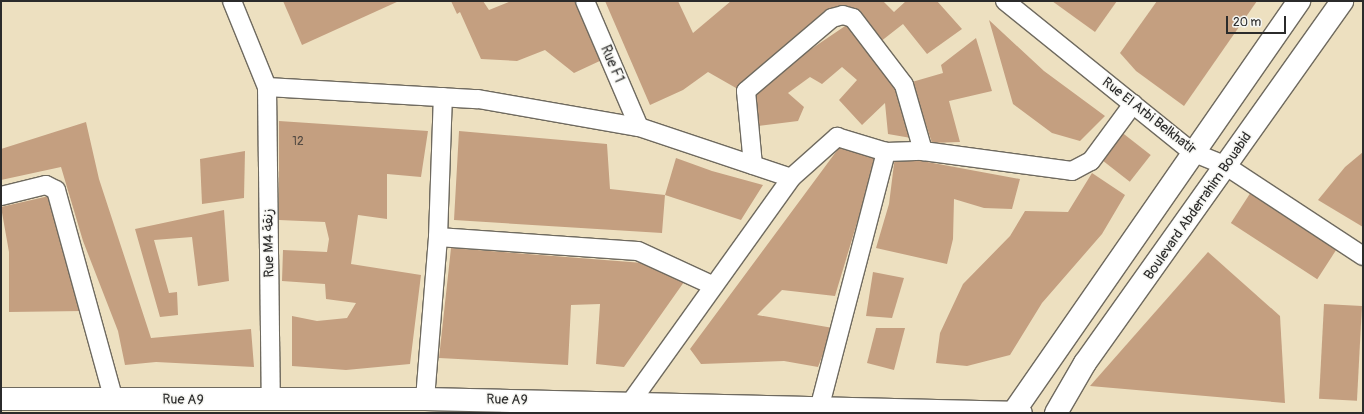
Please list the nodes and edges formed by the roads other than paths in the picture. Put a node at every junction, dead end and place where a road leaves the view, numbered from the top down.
1 (232, 1) edge
2 (585, 1) edge
3 (1005, 1) edge
4 (1298, 1) edge
5 (1342, 1) edge
6 (267, 87) junction
7 (443, 97) junction
8 (1133, 104) junction
9 (639, 127) junction
10 (923, 151) junction
11 (886, 152) junction
12 (1192, 152) junction
13 (753, 165) junction
14 (1226, 166) junction
15 (790, 178) junction
16 (1, 196) edge
17 (438, 237) junction
18 (1363, 256) edge
19 (712, 285) junction
20 (113, 397) junction
21 (1, 399) edge
22 (425, 399) junction
23 (271, 400) junction
24 (184, 407) edge
25 (625, 408) edge
26 (818, 409) edge
27 (1016, 412) edge
28 (1056, 413) edge

1 - 6 street
2 - 9 street, Rue F1
3 - 8 street, Rue El Arbi Belkhatir
4 - 12 street
5 - 14 street, Boulevard Abderrahim Bouabid
6 - 7 street
6 - 23 street, Rue M4 زنقة
7 - 9 street
7 - 17 street
8 - 10 street
8 - 12 street, Rue El Arbi Belkhatir
9 - 13 street
10 - 11 street
10 - 13 street
11 - 15 street
11 - 26 street
12 - 14 street, Rue El Arbi Belkhatir
12 - 27 street
13 - 15 street
14 - 18 street, Rue El Arbi Belkhatir
14 - 28 street, Boulevard Abderrahim Bouabid
15 - 19 street
16 - 20 street
17 - 19 street
17 - 22 street
19 - 25 street
20 - 21 street, Rue A9
20 - 24 street, Rue A9
22 - 23 street, Rue A9
22 - 25 street, Rue A9
23 - 24 street, Rue A9
25 - 26 street, Rue A9
26 - 27 street, Rue A9

